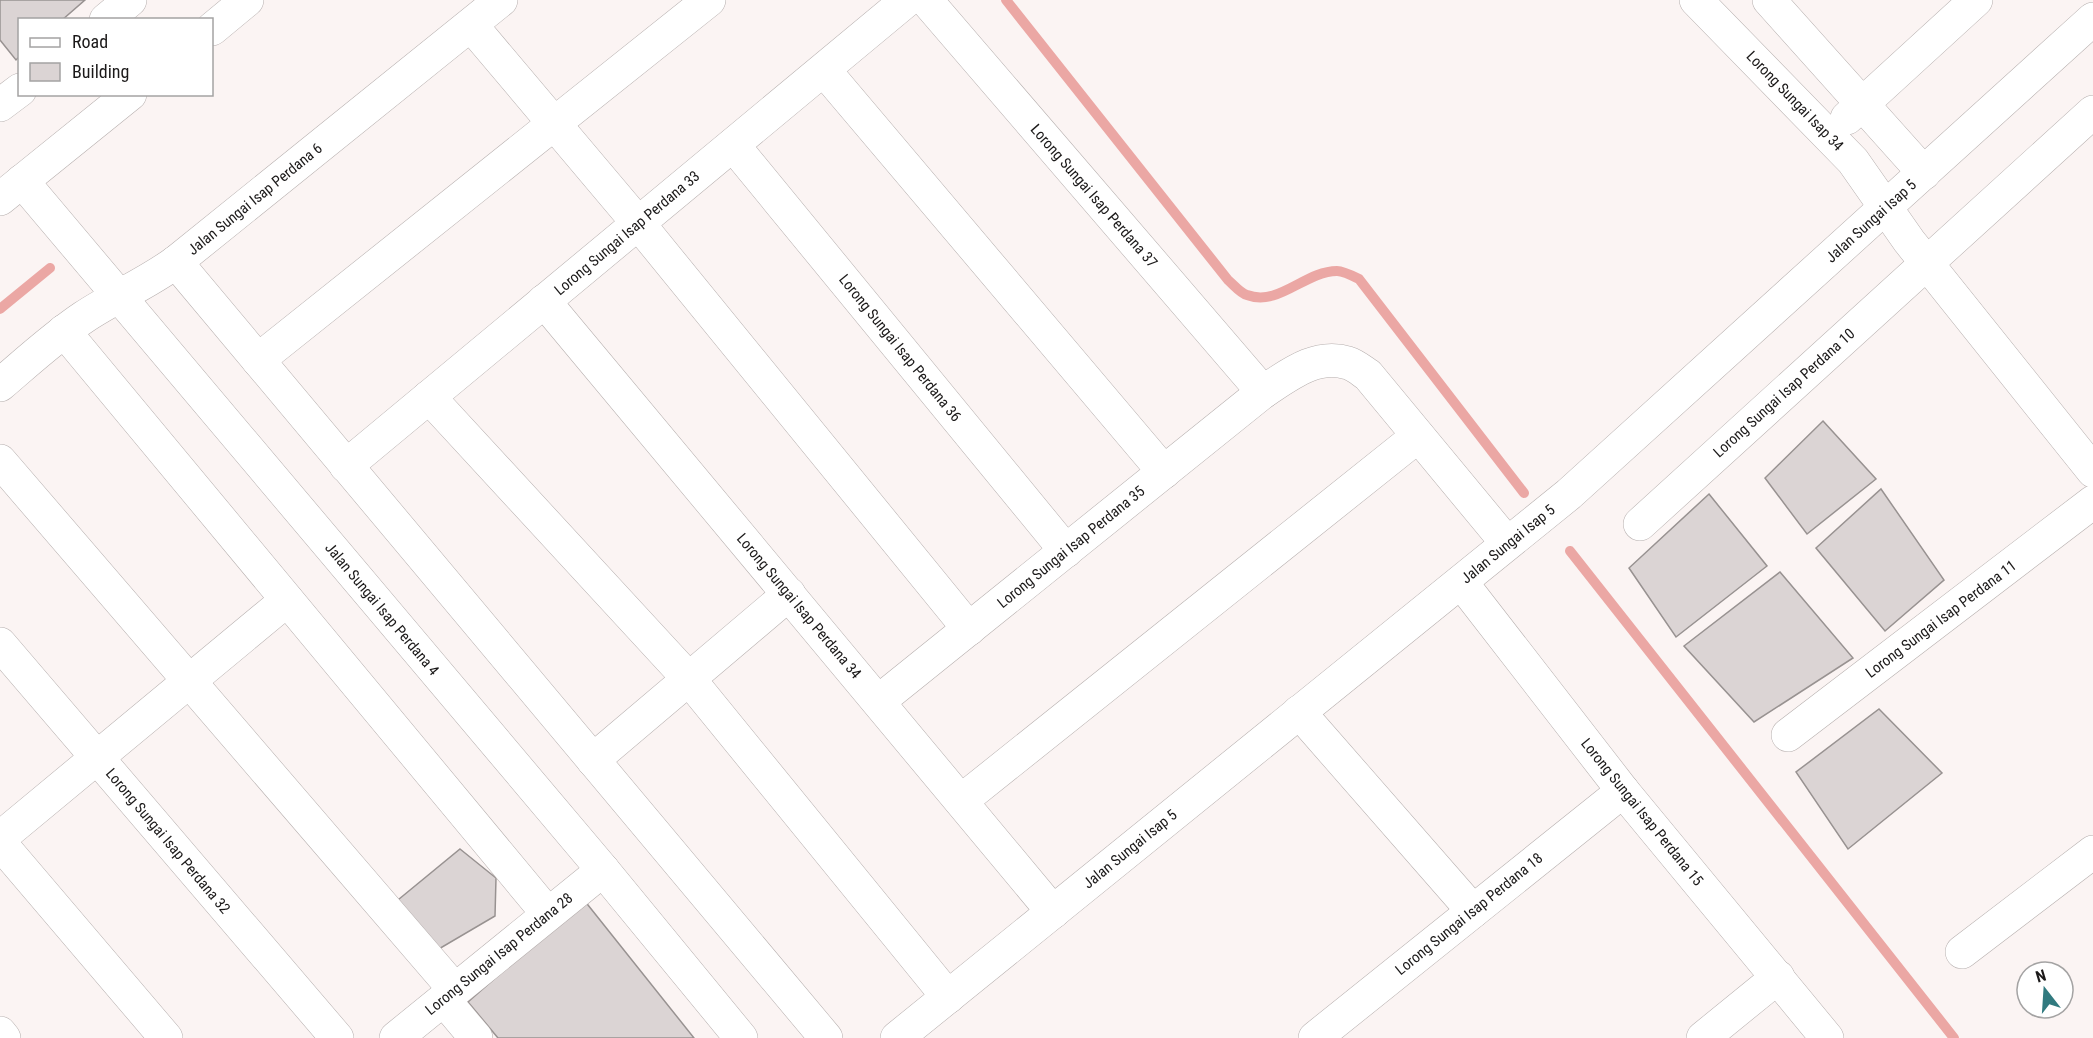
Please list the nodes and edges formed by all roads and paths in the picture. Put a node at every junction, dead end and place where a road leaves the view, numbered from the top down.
1 (130, 0) edge
2 (248, 0) edge
3 (501, 0) edge
4 (709, 0) edge
5 (907, 0) edge
6 (926, 0) edge
7 (1696, 0) edge
8 (1769, 0) edge
9 (1976, 0) edge
10 (108, 18) edge
11 (2093, 19) edge
12 (471, 25) junction
13 (213, 28) edge
14 (824, 70) junction
15 (18, 92) edge
16 (128, 96) edge
17 (1862, 104) junction
18 (0, 105) edge
19 (2093, 112) edge
20 (554, 123) junction
21 (1828, 135) junction
22 (733, 145) junction
23 (1924, 173) junction
24 (11, 190) edge
25 (1886, 208) junction
26 (638, 223) junction
27 (176, 262) junction
28 (1928, 263) junction
29 (119, 298) junction
30 (544, 301) junction
31 (64, 331) junction
32 (258, 360) junction
33 (0, 385) edge
34 (1263, 392) junction
35 (429, 397) junction
36 (1418, 436) junction
37 (0, 461) edge
38 (346, 466) junction
39 (2093, 471) edge
40 (1164, 472) junction
41 (2093, 502) edge
42 (1640, 524) dead end
43 (1507, 543) junction
44 (1066, 551) junction
45 (1461, 582) junction
46 (789, 594) junction
47 (287, 600) junction
48 (969, 629) junction
49 (0, 644) edge
50 (689, 679) junction
51 (189, 681) junction
52 (879, 701) junction
53 (1299, 712) junction
54 (1788, 735) dead end
55 (97, 758) junction
56 (593, 760) junction
57 (1623, 791) junction
58 (962, 801) junction
59 (0, 837) edge
60 (0, 843) edge
61 (2093, 852) edge
62 (603, 870) junction
63 (1473, 911) junction
64 (1053, 912) junction
65 (548, 914) junction
66 (1962, 952) dead end
67 (1778, 977) junction
68 (450, 995) junction
69 (948, 997) junction
70 (0, 1033) edge
71 (735, 1036) edge
72 (4, 1038) edge
73 (166, 1038) edge
74 (337, 1038) edge
75 (396, 1038) edge
76 (476, 1038) edge
77 (826, 1038) edge
78 (897, 1038) edge
79 (1316, 1038) edge
80 (1703, 1038) edge
81 (1827, 1038) edge

1 - 10 street
2 - 13 street
3 - 12 street, Jalan Sungai Isap Perdana 6
4 - 20 street
5 - 14 street, Lorong Sungai Isap Perdana 33
6 - 34 street, Lorong Sungai Isap Perdana 37
7 - 21 street, Lorong Sungai Isap 34
8 - 17 street
9 - 17 street
11 - 23 street, Jalan Sungai Isap 5
12 - 20 street
12 - 27 street, Jalan Sungai Isap Perdana 6
14 - 22 street, Lorong Sungai Isap Perdana 33
14 - 40 street
15 - 18 street
16 - 24 street
17 - 21 street
17 - 23 street
19 - 28 street, Lorong Sungai Isap Perdana 10
20 - 26 street
20 - 32 street
21 - 25 street, Lorong Sungai Isap 34
22 - 26 street, Lorong Sungai Isap Perdana 33
22 - 44 street, Lorong Sungai Isap Perdana 36
23 - 25 street, Jalan Sungai Isap 5
24 - 29 street, Jalan Sungai Isap Perdana 4
25 - 28 street
25 - 43 street, Jalan Sungai Isap 5
26 - 30 street, Lorong Sungai Isap Perdana 33
26 - 48 street
27 - 29 street, Jalan Sungai Isap Perdana 6
27 - 32 street
28 - 39 street
28 - 42 street, Lorong Sungai Isap Perdana 10
29 - 31 street, Jalan Sungai Isap Perdana 6
29 - 62 street, Jalan Sungai Isap Perdana 4
30 - 35 street, Lorong Sungai Isap Perdana 33
30 - 46 street, Lorong Sungai Isap Perdana 34
31 - 33 street, Jalan Sungai Isap Perdana 6
31 - 47 street
32 - 38 street
34 - 36 street, Lorong Sungai Isap Perdana 35
34 - 40 street, Lorong Sungai Isap Perdana 35
35 - 38 street, Lorong Sungai Isap Perdana 33
35 - 50 street
36 - 43 street, Lorong Sungai Isap Perdana 35
36 - 58 street
37 - 51 street
38 - 56 street
40 - 44 street, Lorong Sungai Isap Perdana 35
41 - 54 street, Lorong Sungai Isap Perdana 11
43 - 45 street, Jalan Sungai Isap 5
44 - 48 street, Lorong Sungai Isap Perdana 35
45 - 53 street, Jalan Sungai Isap 5
45 - 57 street, Lorong Sungai Isap Perdana 15
46 - 50 street
46 - 52 street, Lorong Sungai Isap Perdana 34
47 - 51 street
47 - 65 street
48 - 52 street, Lorong Sungai Isap Perdana 35
49 - 55 street, Lorong Sungai Isap Perdana 32
50 - 56 street
50 - 69 street
51 - 55 street
51 - 68 street
52 - 58 street, Lorong Sungai Isap Perdana 34
53 - 63 street
53 - 64 street, Jalan Sungai Isap 5
55 - 59 street
55 - 74 street, Lorong Sungai Isap Perdana 32
56 - 77 street
57 - 63 street, Lorong Sungai Isap Perdana 18
57 - 67 street, Lorong Sungai Isap Perdana 15
58 - 64 street, Lorong Sungai Isap Perdana 34
60 - 73 street
61 - 66 street
62 - 65 street, Lorong Sungai Isap Perdana 28
62 - 71 street, Jalan Sungai Isap Perdana 4
63 - 79 street, Lorong Sungai Isap Perdana 18
64 - 69 street, Jalan Sungai Isap 5
65 - 68 street, Lorong Sungai Isap Perdana 28
67 - 80 street
67 - 81 street, Lorong Sungai Isap Perdana 15
68 - 75 street, Lorong Sungai Isap Perdana 28
68 - 76 street
69 - 78 street, Jalan Sungai Isap 5
70 - 72 street

